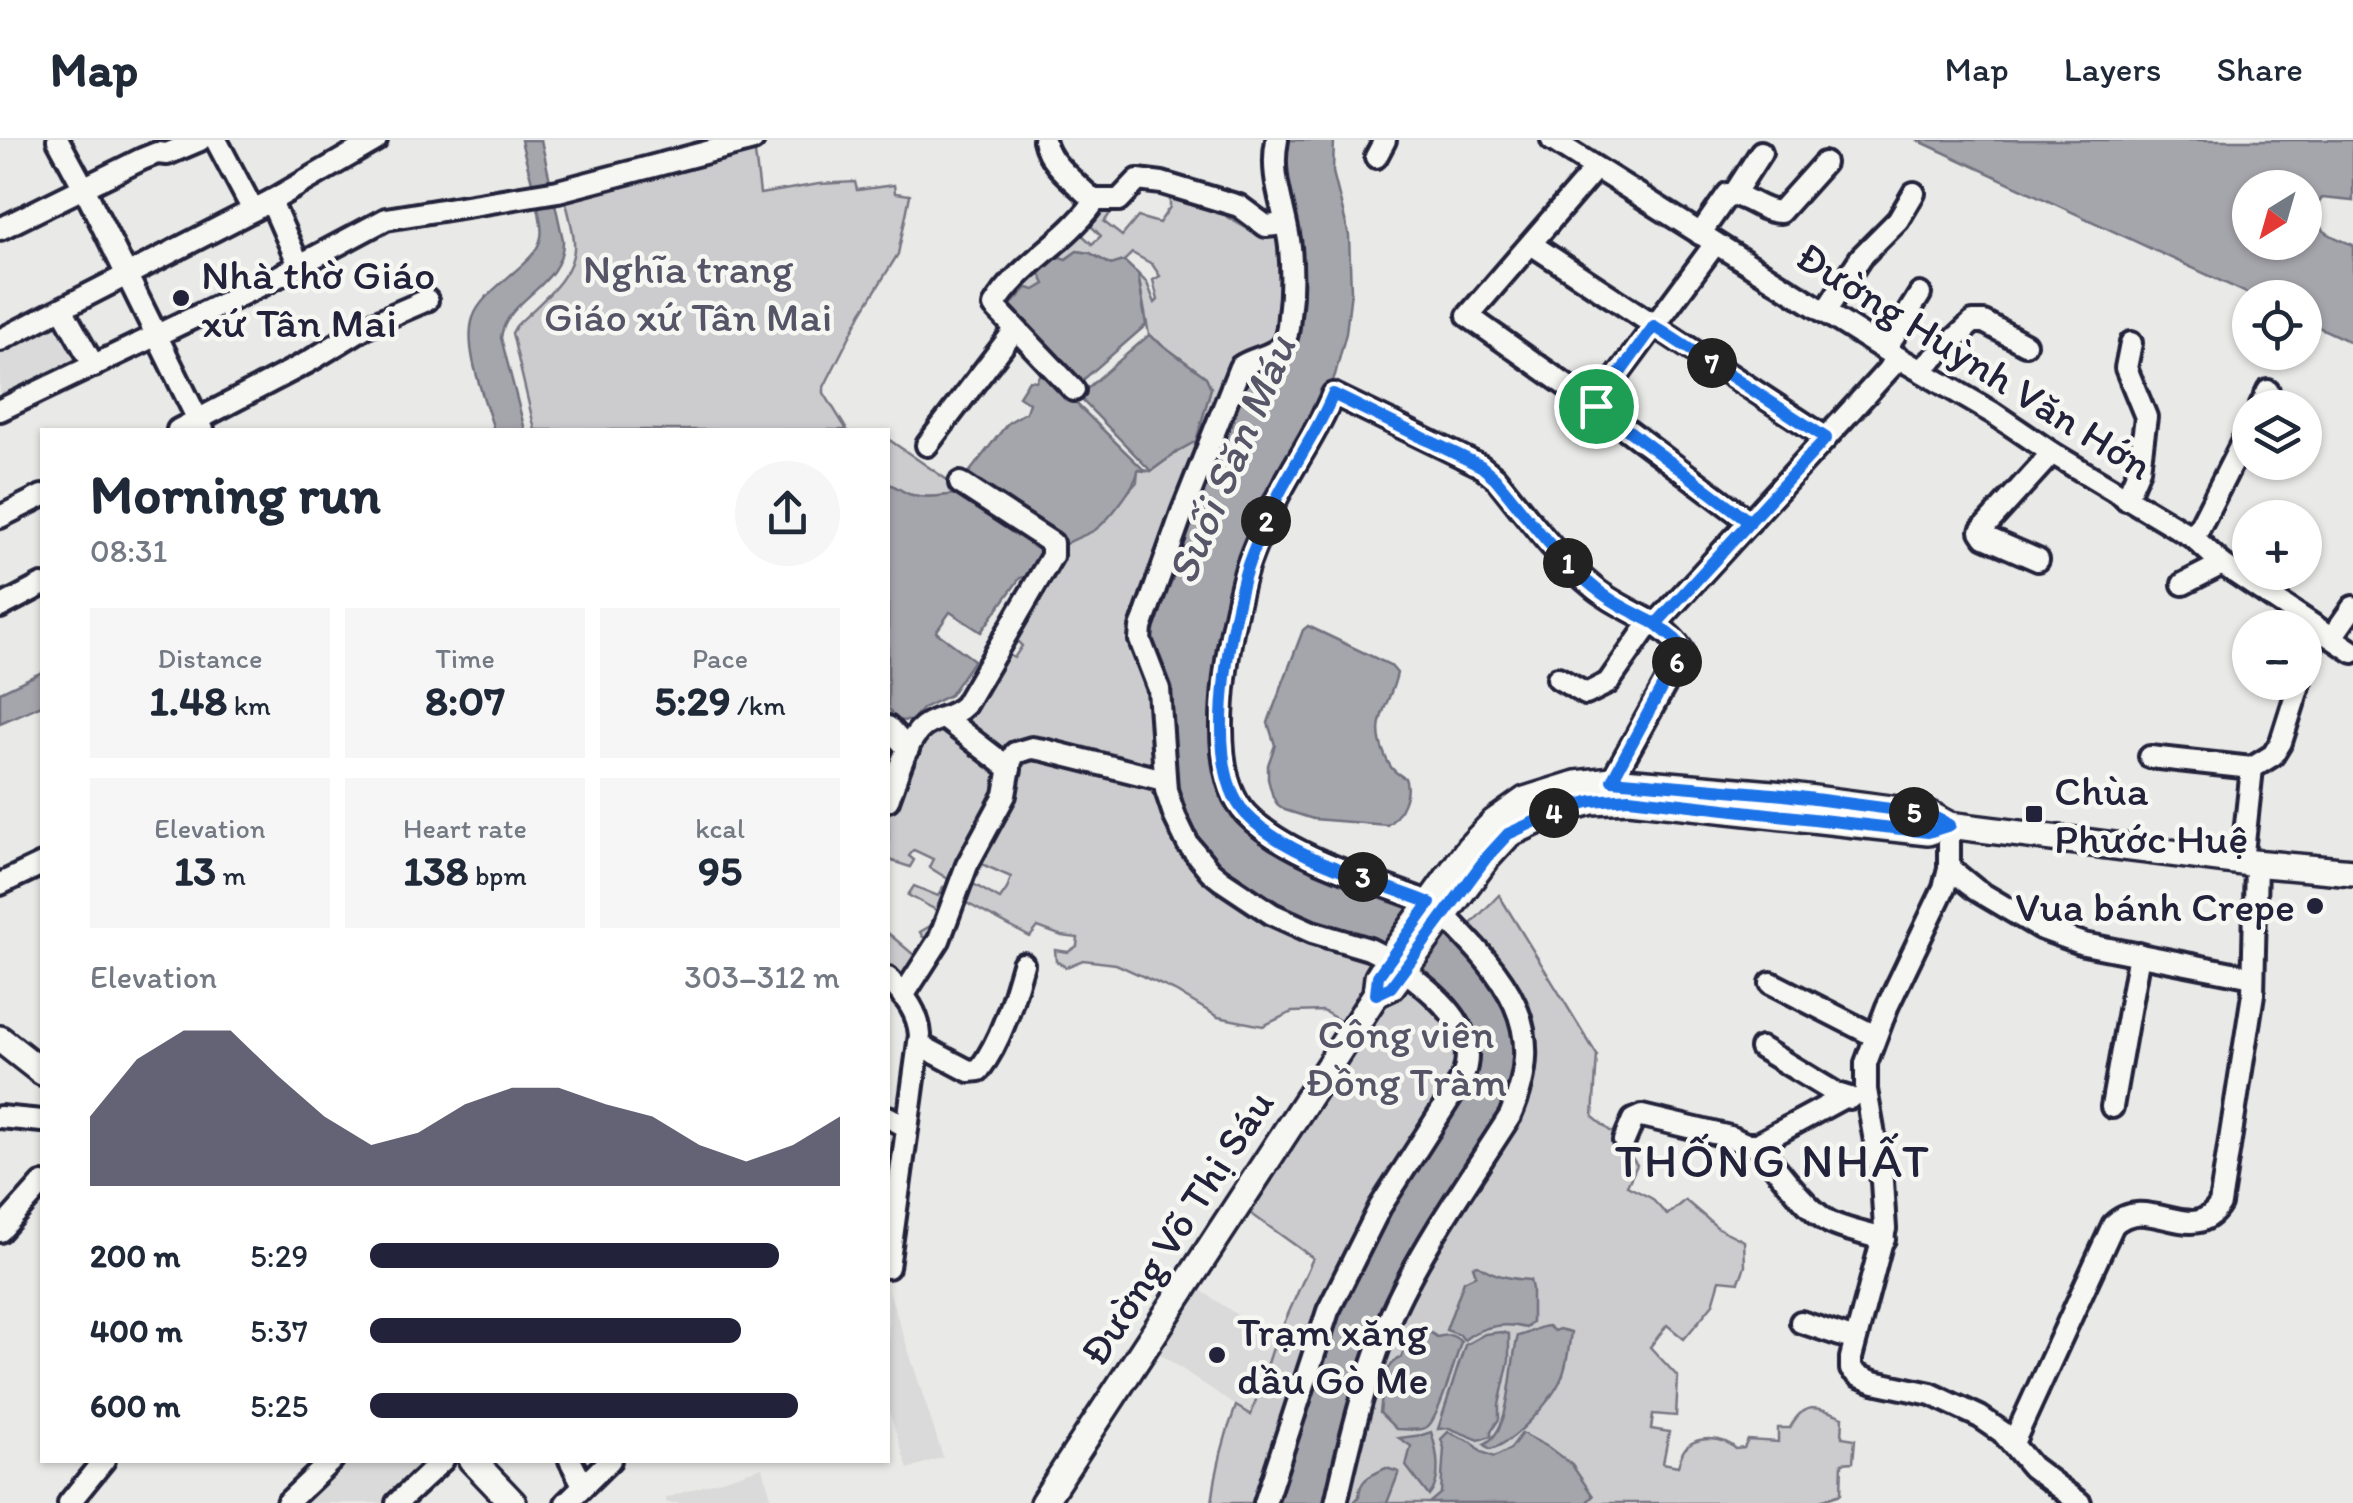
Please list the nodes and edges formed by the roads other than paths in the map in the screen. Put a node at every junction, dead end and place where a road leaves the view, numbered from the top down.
1 (58, 140) edge
2 (200, 140) edge
3 (216, 140) edge
4 (376, 140) edge
5 (753, 140) edge
6 (1044, 140) edge
7 (1277, 140) edge
8 (1554, 141) edge
9 (1761, 152) dead end
10 (1824, 164) dead end
11 (1595, 169) junction
12 (84, 188) junction
13 (1914, 193) dead end
14 (1734, 194) junction
15 (1093, 200) junction
16 (262, 206) junction
17 (1285, 224) junction
18 (0, 229) edge
19 (1708, 239) junction
20 (1530, 244) junction
21 (299, 265) junction
22 (126, 275) junction
23 (1920, 294) dead end
24 (427, 300) dead end
25 (62, 308) junction
26 (1825, 312) junction
27 (1654, 326) junction
28 (1015, 330) junction
29 (156, 336) junction
30 (0, 340) edge
31 (2131, 343) dead end
32 (2025, 344) dead end
33 (1892, 354) junction
34 (94, 366) junction
35 (1922, 370) junction
36 (1074, 390) dead end
37 (1596, 406) junction
38 (0, 410) edge
39 (201, 425) edge
40 (1826, 438) junction
41 (927, 445) dead end
42 (2052, 453) junction
43 (2232, 463) edge
44 (960, 483) dead end
45 (40, 497) edge
46 (2126, 499) junction
47 (0, 517) edge
48 (1750, 522) junction
49 (2194, 538) junction
50 (2038, 560) dead end
51 (2222, 564) junction
52 (2183, 584) dead end
53 (40, 586) edge
54 (0, 607) edge
55 (2353, 607) edge
56 (1653, 622) junction
57 (2324, 632) junction
58 (2322, 636) edge
59 (2353, 652) edge
60 (1558, 678) dead end
61 (2294, 700) edge
62 (944, 718) junction
63 (890, 729) edge
64 (908, 749) junction
65 (2150, 756) dead end
66 (2252, 768) junction
67 (1010, 770) junction
68 (1164, 780) junction
69 (1612, 780) junction
70 (890, 795) edge
71 (1950, 825) junction
72 (2249, 862) junction
73 (40, 865) edge
74 (1950, 868) junction
75 (2353, 872) edge
76 (0, 884) edge
77 (1437, 909) junction
78 (2140, 954) junction
79 (1024, 964) dead end
80 (1397, 965) junction
81 (2253, 977) junction
82 (890, 980) edge
83 (1771, 984) dead end
84 (904, 996) junction
85 (1875, 1036) junction
86 (0, 1039) edge
87 (920, 1045) junction
88 (1761, 1048) dead end
89 (40, 1070) edge
90 (1844, 1097) junction
91 (1867, 1102) junction
92 (2112, 1107) dead end
93 (0, 1117) edge
94 (890, 1118) edge
95 (40, 1121) edge
96 (907, 1127) junction
97 (1624, 1141) dead end
98 (1757, 1144) junction
99 (40, 1186) edge
100 (0, 1231) edge
101 (1884, 1239) junction
102 (890, 1252) edge
103 (1801, 1322) dead end
104 (1856, 1340) junction
105 (2013, 1443) junction
106 (102, 1463) edge
107 (329, 1463) edge
108 (440, 1463) edge
109 (475, 1463) edge
110 (572, 1463) edge
111 (607, 1463) edge
112 (583, 1485) junction
113 (69, 1503) edge
114 (287, 1503) edge
115 (397, 1503) edge
116 (513, 1503) edge
117 (566, 1503) edge
118 (1042, 1503) edge
119 (1265, 1503) edge
120 (1336, 1503) edge
121 (2080, 1503) edge

1 - 12 street
2 - 12 street
3 - 16 street
4 - 16 street
5 - 21 street
6 - 15 street
7 - 17 street
8 - 11 street, Đường Huỳnh Văn Hớn
9 - 14 street
10 - 14 street
11 - 19 street, Đường Huỳnh Văn Hớn
11 - 20 street
12 - 18 street
12 - 22 street
13 - 26 street
14 - 19 street
15 - 17 street
15 - 28 street
16 - 21 street
16 - 22 street
17 - 68 street
19 - 26 street, Đường Huỳnh Văn Hớn
19 - 27 street
20 - 27 street
20 - 37 street
21 - 29 street
22 - 25 street
22 - 29 street
23 - 33 street
24 - 39 street
25 - 30 street
25 - 34 street
26 - 33 street, Đường Huỳnh Văn Hớn
27 - 37 street
27 - 40 street
28 - 36 street
28 - 41 street
29 - 34 street
29 - 39 street
31 - 46 street
32 - 35 street
33 - 35 street, Đường Huỳnh Văn Hớn
33 - 40 street
34 - 38 street
35 - 42 street, Đường Huỳnh Văn Hớn
37 - 48 street
40 - 48 street
42 - 46 street, Đường Huỳnh Văn Hớn
42 - 50 street
43 - 49 street
44 - 62 street
45 - 47 street
46 - 49 street, Đường Huỳnh Văn Hớn
48 - 56 street
49 - 51 street, Đường Huỳnh Văn Hớn
51 - 52 street
51 - 57 street, Đường Huỳnh Văn Hớn
53 - 54 street
55 - 57 street
56 - 60 street
56 - 69 street
56 - 77 street
57 - 58 street
57 - 59 street, Đường Huỳnh Văn Hớn
61 - 66 street
62 - 64 street
62 - 67 street
63 - 64 street
64 - 70 street
65 - 66 street
66 - 72 street
67 - 68 street
67 - 84 street
68 - 80 street
69 - 71 main road
69 - 77 main road
71 - 72 main road
71 - 74 street
71 - 77 main road
72 - 75 main road
72 - 81 street
73 - 76 street
74 - 78 street
74 - 85 street
77 - 80 main road, Đường Võ Thị Sáu
77 - 120 street
78 - 81 street
78 - 92 street
79 - 87 street
80 - 118 main road, Đường Võ Thị Sáu
80 - 119 street
81 - 105 street
82 - 84 street
83 - 85 street
84 - 87 street
85 - 91 street
86 - 89 main road
87 - 96 street
88 - 90 street
90 - 91 street
90 - 98 street
91 - 101 street
93 - 95 street
94 - 96 street
96 - 102 street
97 - 98 street
98 - 101 street
99 - 100 street
101 - 104 street
103 - 104 street
104 - 105 street
105 - 121 street
106 - 113 street
107 - 114 street
108 - 115 street
109 - 116 main road
110 - 112 street
111 - 112 street
112 - 117 street

